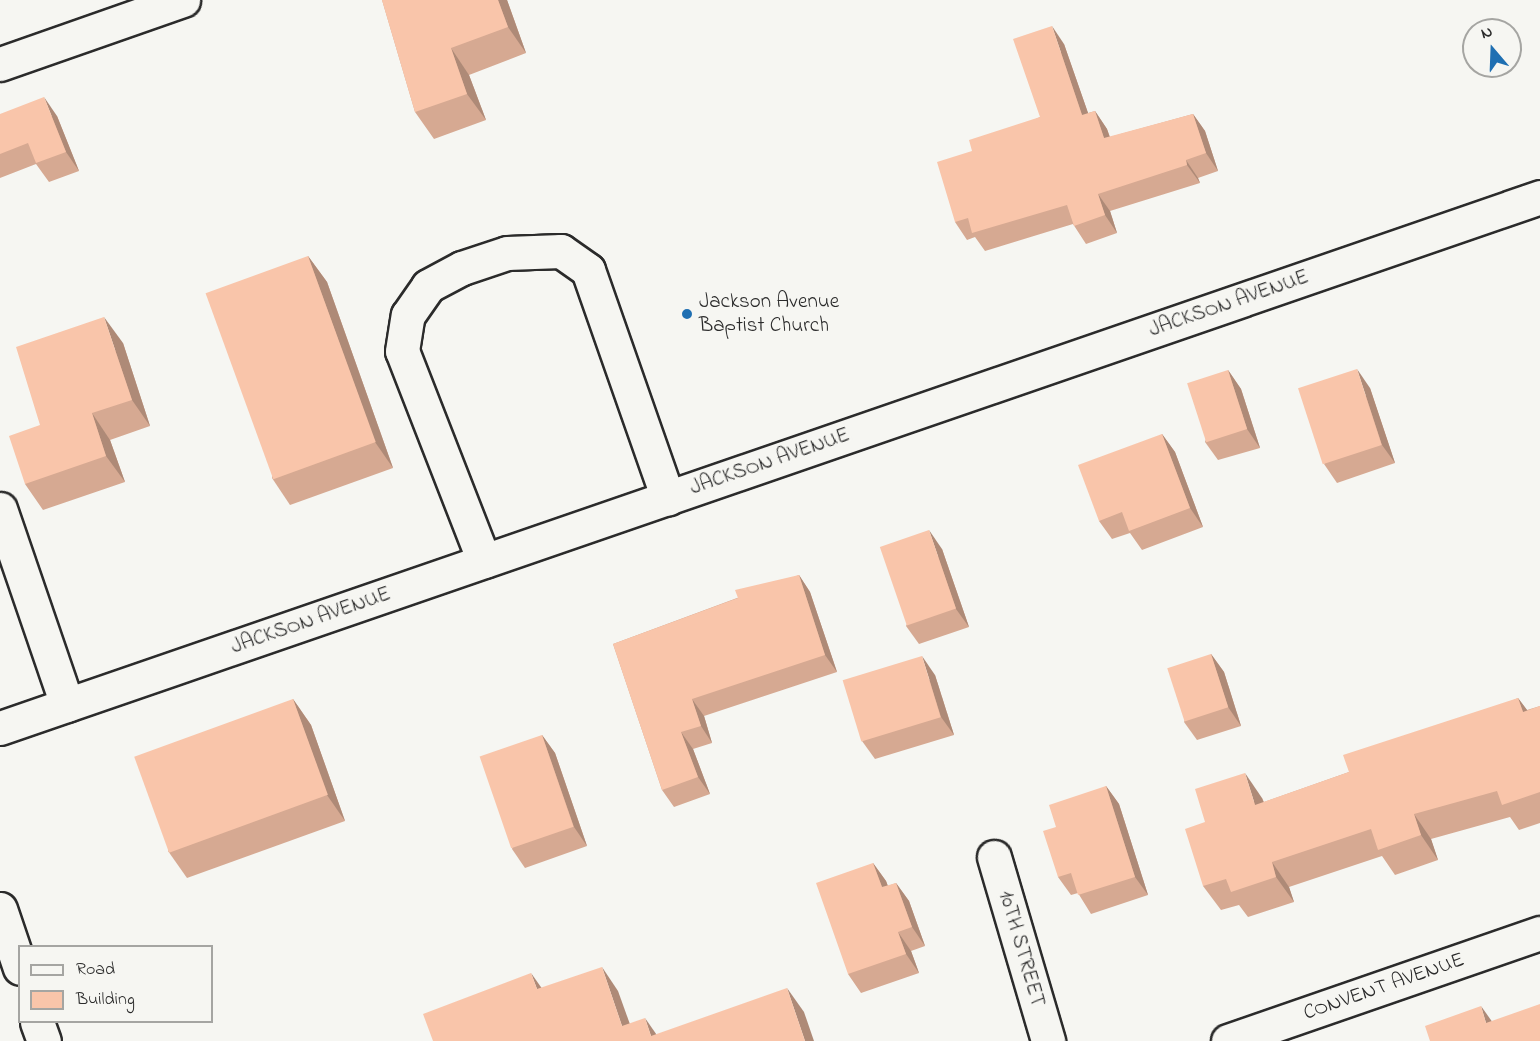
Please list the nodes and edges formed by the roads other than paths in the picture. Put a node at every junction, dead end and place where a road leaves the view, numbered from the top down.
1 (183, 0) edge
2 (0, 64) edge
3 (1540, 197) edge
4 (668, 498) junction
5 (0, 509) edge
6 (484, 561) junction
7 (67, 705) junction
8 (0, 728) edge
9 (994, 857) dead end
10 (0, 909) edge
11 (1540, 933) edge
12 (18, 962) edge
13 (37, 1023) edge
14 (44, 1041) edge
15 (1048, 1041) edge
16 (1228, 1041) edge

1 - 2 street
3 - 4 street, JACKSON AVENUE
4 - 6 street, JACKSON AVENUE
4 - 6 street
5 - 7 street
6 - 7 street, JACKSON AVENUE
7 - 8 street, JACKSON AVENUE
9 - 15 street, 10TH STREET
10 - 12 street
11 - 16 street, CONVENT AVENUE
13 - 14 street

